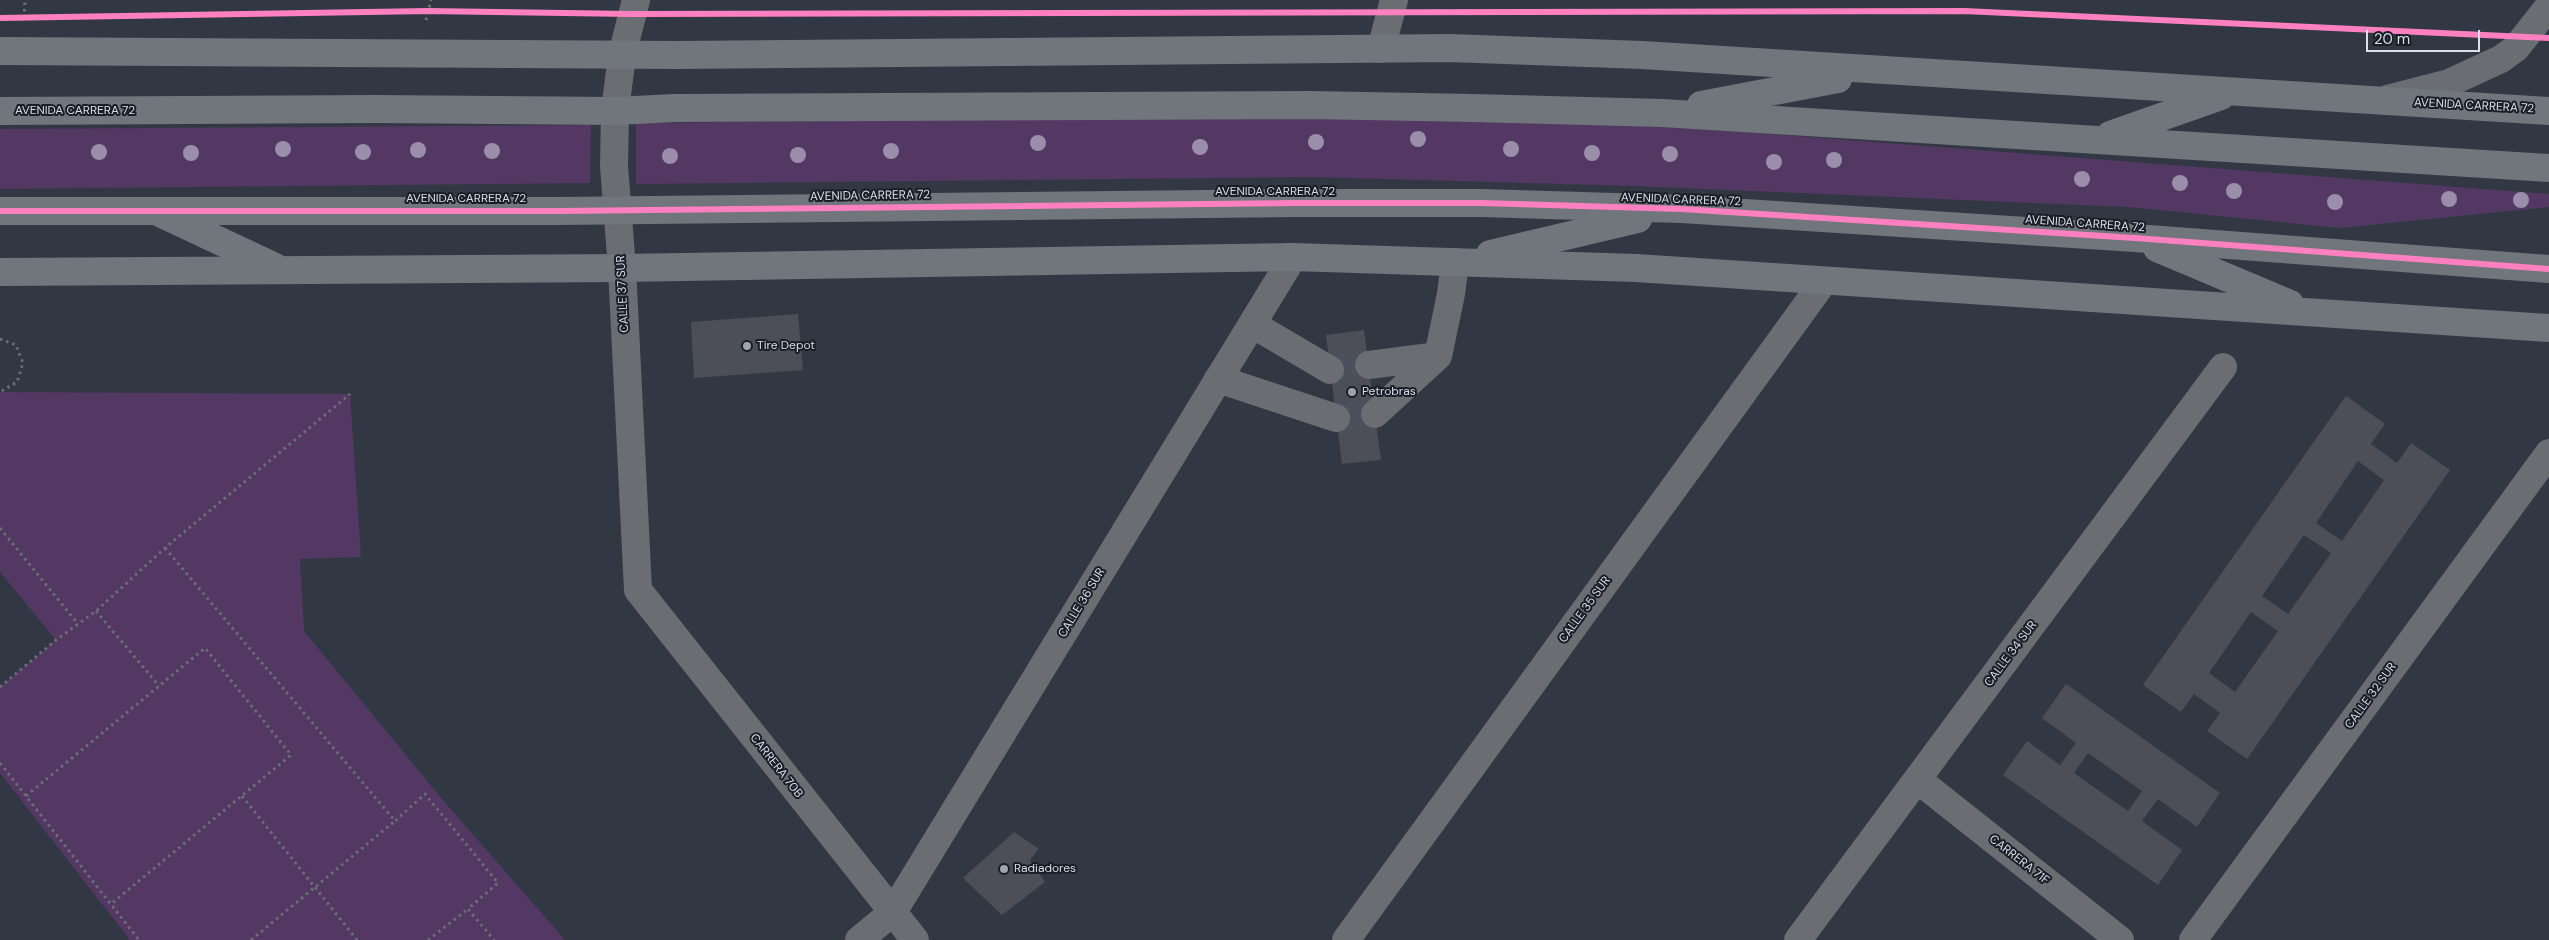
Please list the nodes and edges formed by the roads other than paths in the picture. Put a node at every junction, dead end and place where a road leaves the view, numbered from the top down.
1 (636, 0) edge
2 (1394, 0) edge
3 (2549, 6) edge
4 (1381, 49) junction
5 (0, 52) edge
6 (622, 55) junction
7 (1879, 71) junction
8 (0, 92) edge
9 (2231, 92) junction
10 (2380, 101) junction
11 (51, 110) junction
12 (0, 111) edge
13 (615, 111) junction
14 (2549, 111) edge
15 (1662, 112) junction
16 (2100, 138) junction
17 (2549, 168) edge
18 (152, 209) junction
19 (1682, 209) junction
20 (0, 210) edge
21 (617, 210) junction
22 (2134, 238) junction
23 (1293, 257) junction
24 (1455, 262) junction
25 (622, 268) junction
26 (2549, 269) edge
27 (282, 270) junction
28 (0, 272) edge
29 (1824, 281) junction
30 (2309, 312) junction
31 (1252, 324) junction
32 (2549, 328) edge
33 (1438, 356) junction
34 (1369, 365) tunnel mouth
35 (2223, 367) dead end
36 (1330, 370) tunnel mouth
37 (1218, 379) junction
38 (1375, 414) tunnel mouth
39 (1336, 418) tunnel mouth
40 (2549, 453) edge
41 (638, 590) joint
42 (1918, 780) junction
43 (893, 912) junction
44 (860, 940) edge
45 (915, 940) edge
46 (1346, 940) edge
47 (1798, 940) edge
48 (2120, 940) edge
49 (2193, 940) edge

1 - 6 street, CALLE 37 SUR
2 - 4 street
3 - 10 street
4 - 6 highway, AVENIDA CARRERA 72
4 - 7 highway, AVENIDA CARRERA 72
5 - 6 highway, AVENIDA CARRERA 72
6 - 13 street, CALLE 37 SUR
7 - 9 highway, AVENIDA CARRERA 72
7 - 15 highway
8 - 11 highway
9 - 10 highway, AVENIDA CARRERA 72
9 - 16 highway
10 - 14 highway, AVENIDA CARRERA 72
11 - 12 highway, AVENIDA CARRERA 72
11 - 13 highway, AVENIDA CARRERA 72
13 - 15 highway, AVENIDA CARRERA 72
13 - 21 street, CALLE 37 SUR
15 - 16 highway, AVENIDA CARRERA 72
16 - 17 highway, AVENIDA CARRERA 72
18 - 20 highway, AVENIDA CARRERA 72
18 - 21 highway, AVENIDA CARRERA 72
18 - 27 highway
19 - 21 highway, AVENIDA CARRERA 72
19 - 22 highway, AVENIDA CARRERA 72
19 - 24 highway
21 - 25 street, CALLE 37 SUR
22 - 26 highway, AVENIDA CARRERA 72
22 - 30 highway
23 - 24 highway
23 - 25 highway
23 - 31 street, CALLE 36 SUR
24 - 29 highway
24 - 33 street
25 - 27 highway
25 - 41 street, CALLE 37 SUR
27 - 28 highway
29 - 30 highway
29 - 46 street, CALLE 35 SUR
30 - 32 highway
31 - 36 street
31 - 37 street, CALLE 36 SUR
33 - 34 street
33 - 38 street
35 - 42 street, CALLE 34 SUR
37 - 39 street
37 - 43 street, CALLE 36 SUR
40 - 49 street, CALLE 32 SUR
41 - 43 street, CARRERA 70B
42 - 47 street, CALLE 34 SUR
42 - 48 street, CARRERA 71F
43 - 44 street, CALLE 36 SUR
43 - 45 street, CARRERA 70B

